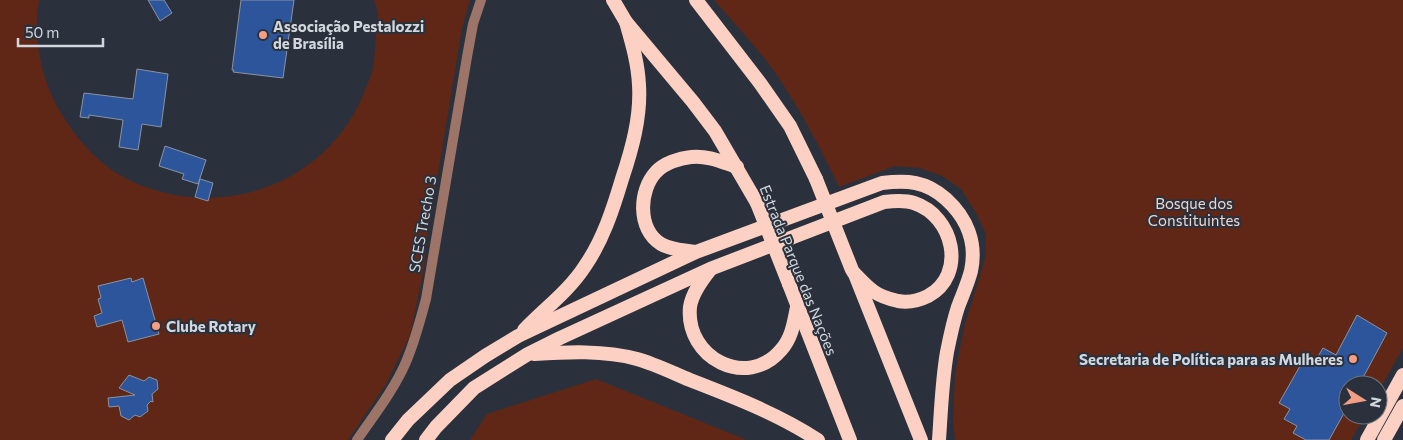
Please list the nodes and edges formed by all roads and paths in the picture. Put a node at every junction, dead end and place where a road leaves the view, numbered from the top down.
1 (481, 0) edge
2 (613, 0) edge
3 (696, 0) edge
4 (626, 22) junction
5 (737, 167) junction
6 (696, 252) junction
7 (710, 269) junction
8 (853, 271) junction
9 (797, 307) junction
10 (518, 336) junction
11 (528, 354) junction
12 (1403, 375) edge
13 (1403, 406) edge
14 (357, 440) edge
15 (392, 440) edge
16 (426, 440) edge
17 (818, 440) edge
18 (850, 440) edge
19 (921, 440) edge
20 (940, 440) edge
21 (1367, 440) edge
22 (1384, 440) edge

1 - 14 street, SCES Trecho 3
2 - 4 highway, Estrada Parque das Nações
3 - 8 highway, bridge
4 - 5 highway, Estrada Parque das Nações
4 - 10 highway
5 - 6 highway
5 - 9 highway, Estrada Parque das Nações, bridge
6 - 10 highway
6 - 20 highway
7 - 8 highway
7 - 9 highway
7 - 11 highway
8 - 19 highway
9 - 18 highway, Estrada Parque das Nações
10 - 15 highway
11 - 16 highway
11 - 17 highway
12 - 21 highway
13 - 22 highway

